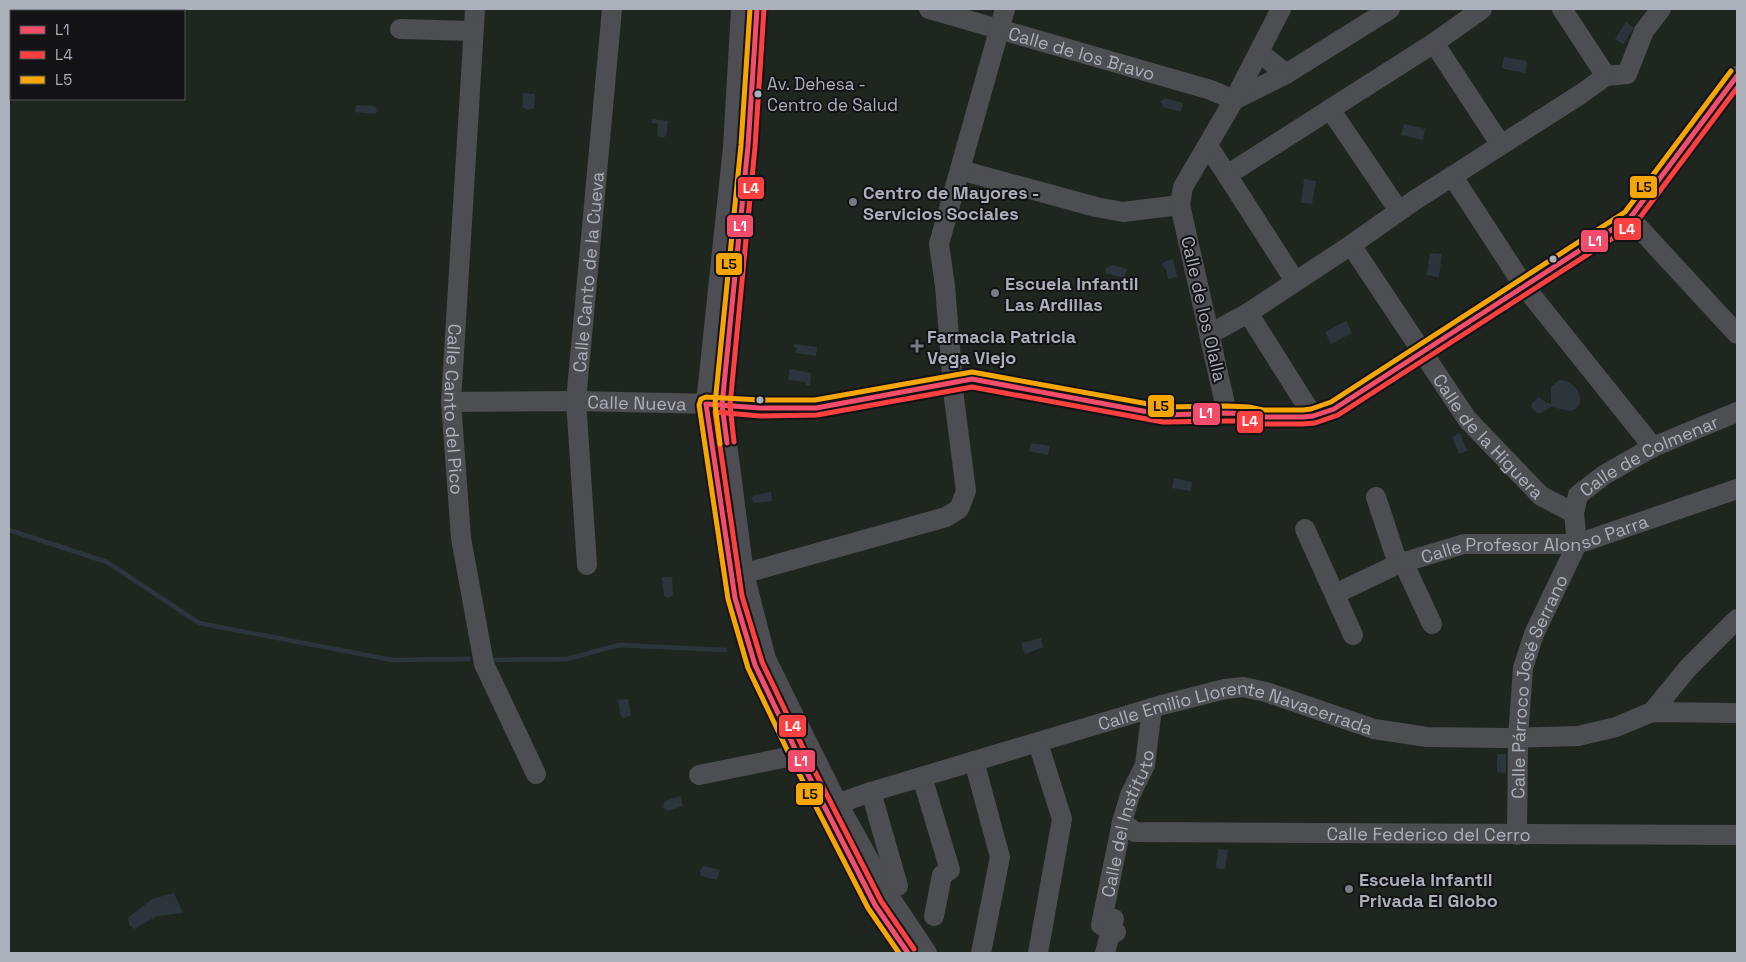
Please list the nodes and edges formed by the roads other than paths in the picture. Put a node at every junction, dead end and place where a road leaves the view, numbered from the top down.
1 (475, 9) edge
2 (612, 9) edge
3 (741, 9) edge
4 (758, 9) edge
5 (929, 9) edge
6 (1005, 9) edge
7 (1281, 9) edge
8 (1390, 9) edge
9 (1482, 9) edge
10 (1562, 9) edge
11 (1661, 9) edge
12 (400, 29) dead end
13 (999, 29) junction
14 (474, 31) junction
15 (1434, 44) junction
16 (1259, 52) junction
17 (1286, 74) junction
18 (1606, 76) junction
19 (1737, 76) edge
20 (1234, 100) junction
21 (1330, 109) junction
22 (1501, 145) junction
23 (1208, 146) junction
24 (960, 170) junction
25 (1227, 175) junction
26 (1453, 177) junction
27 (1180, 205) junction
28 (1399, 211) junction
29 (1630, 218) junction
30 (1351, 245) junction
31 (1295, 281) junction
32 (1524, 286) junction
33 (1248, 313) junction
34 (1210, 334) junction
35 (1737, 334) edge
36 (1423, 353) junction
37 (953, 382) junction
38 (576, 401) junction
39 (451, 402) junction
40 (714, 404) junction
41 (1737, 412) edge
42 (1227, 413) junction
43 (1313, 416) junction
44 (1653, 447) junction
45 (1737, 489) edge
46 (1376, 497) dead end
47 (1574, 513) junction
48 (1305, 529) dead end
49 (1577, 544) junction
50 (1401, 563) junction
51 (587, 565) dead end
52 (737, 576) junction
53 (1335, 594) junction
54 (1737, 619) edge
55 (1432, 624) dead end
56 (1353, 635) dead end
57 (1152, 708) junction
58 (1652, 712) junction
59 (1737, 713) edge
60 (1518, 738) junction
61 (1038, 743) junction
62 (804, 753) junction
63 (974, 761) junction
64 (536, 774) dead end
65 (699, 775) dead end
66 (922, 777) junction
67 (871, 792) junction
68 (832, 808) junction
69 (1129, 827) junction
70 (1517, 835) junction
71 (1737, 835) edge
72 (898, 886) dead end
73 (934, 916) dead end
74 (908, 953) edge
75 (927, 953) edge
76 (981, 953) edge
77 (1038, 953) edge
78 (1105, 953) edge

1 - 14 street, Calle Canto del Pico
2 - 38 street, Calle Canto de la Cueva
3 - 40 street
4 - 40 street
5 - 13 street, Calle de los Bravo
6 - 13 street
7 - 16 street
8 - 17 street
9 - 15 street
10 - 18 street
11 - 18 street
12 - 14 street
13 - 20 street, Calle de los Bravo
13 - 24 street
14 - 39 street, Calle Canto del Pico
15 - 21 street
15 - 22 street
16 - 17 street
16 - 20 street
17 - 20 street
18 - 22 street
19 - 29 street, Calle Nueva
20 - 23 street
21 - 25 street
21 - 28 street
22 - 26 street
23 - 25 street
23 - 27 street
24 - 27 street
24 - 37 street
25 - 31 street
26 - 28 street
26 - 32 street
27 - 34 street, Calle de los Olalla
28 - 30 street
29 - 32 street, Calle Nueva
29 - 35 street
30 - 31 street
30 - 36 street, Calle de la Higuera
31 - 33 street
32 - 36 street, Calle Nueva
32 - 44 street
33 - 34 street
33 - 43 street
34 - 42 street, Calle de los Olalla
36 - 43 street, Calle Nueva
36 - 47 street, Calle de la Higuera
37 - 40 street, Calle Nueva
37 - 42 street, Calle Nueva
37 - 52 street
38 - 39 street, Calle Nueva
38 - 40 street, Calle Nueva
38 - 51 street, Calle Canto de la Cueva
39 - 64 street, Calle Canto del Pico
40 - 52 street
41 - 44 street, Calle de Colmenar
42 - 43 street, Calle Nueva
44 - 47 street, Calle de Colmenar
45 - 49 street, Calle Profesor Alonso Parra
46 - 50 street
47 - 49 street
48 - 53 street
49 - 50 street, Calle Profesor Alonso Parra
49 - 60 street, Calle Párroco José Serrano
50 - 53 street, Calle Profesor Alonso Parra
50 - 55 street
52 - 62 street
53 - 56 street
54 - 58 street
57 - 60 street, Calle Emilio Llorente Navacerrada
57 - 61 street, Calle Emilio Llorente Navacerrada
57 - 69 street, Calle del Instituto
58 - 59 street
58 - 60 street, Calle Emilio Llorente Navacerrada
60 - 70 street, Calle Párroco José Serrano
61 - 63 street, Calle Emilio Llorente Navacerrada
61 - 77 street
62 - 65 street
62 - 68 street
63 - 66 street, Calle Emilio Llorente Navacerrada
63 - 76 street
66 - 67 street, Calle Emilio Llorente Navacerrada
66 - 73 street
67 - 68 street, Calle Emilio Llorente Navacerrada
67 - 72 street
68 - 74 street
68 - 75 street
69 - 70 street, Calle Federico del Cerro
69 - 78 street, Calle del Instituto
70 - 71 street, Calle Federico del Cerro

